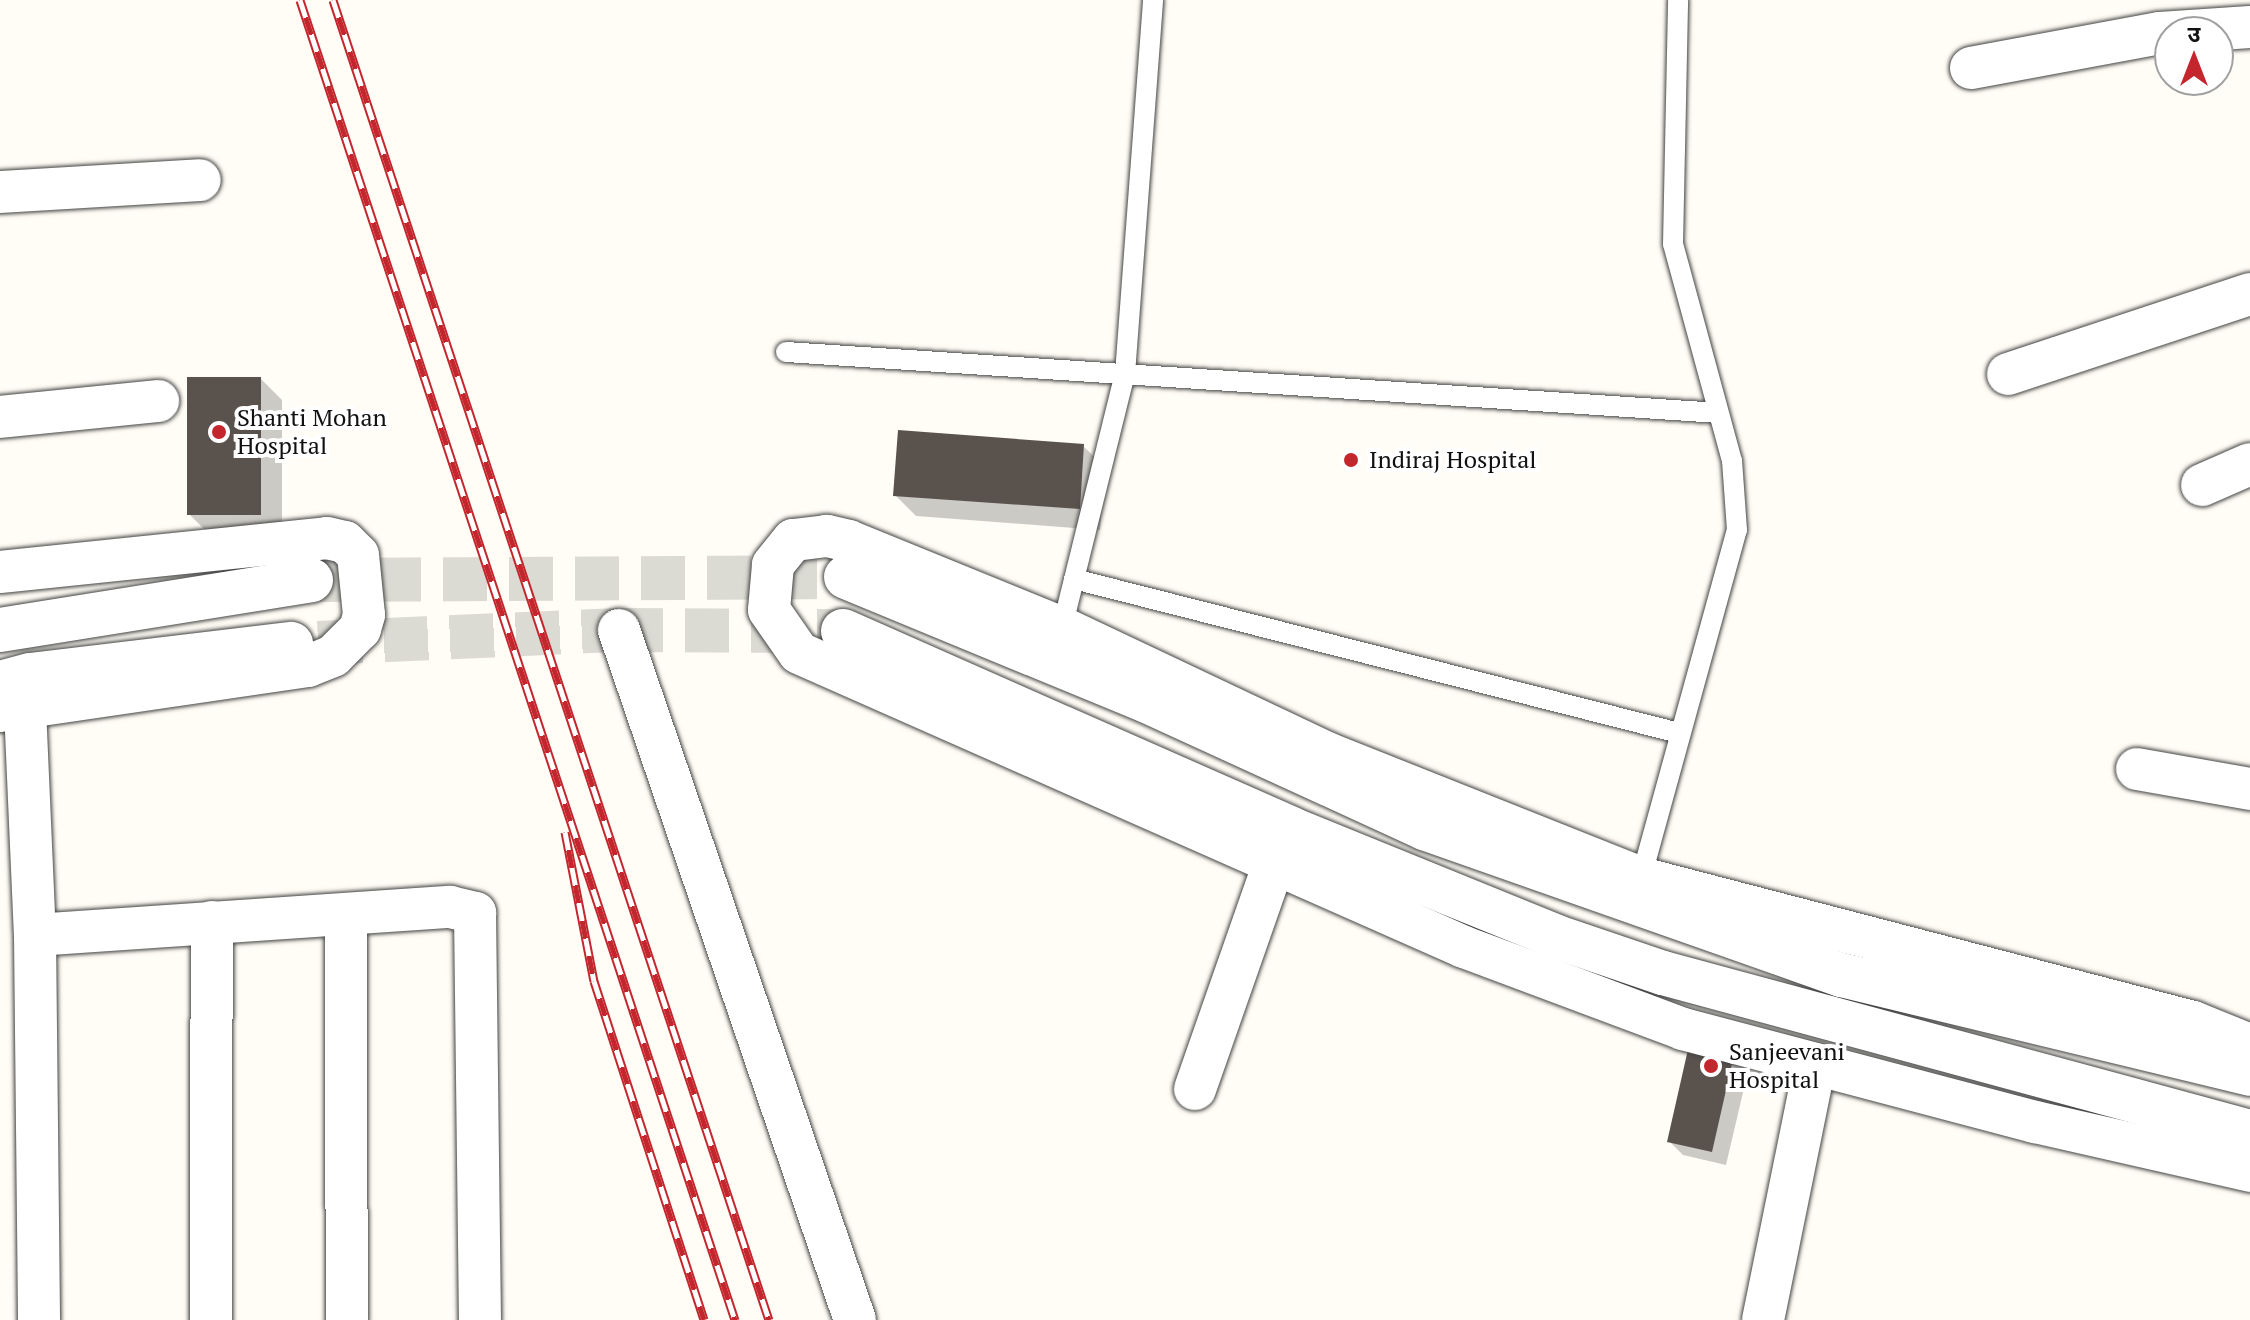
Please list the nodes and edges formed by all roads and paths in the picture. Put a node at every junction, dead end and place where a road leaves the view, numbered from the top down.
1 (1153, 0) edge
2 (1678, 0) edge
3 (2154, 17) edge
4 (1971, 68) dead end
5 (200, 180) dead end
6 (0, 192) edge
7 (2250, 294) edge
8 (786, 352) dead end
9 (1125, 374) junction
10 (2008, 374) dead end
11 (158, 401) dead end
12 (1718, 413) junction
13 (0, 417) edge
14 (2250, 464) edge
15 (2202, 485) dead end
16 (0, 572) edge
17 (846, 577) tunnel mouth
18 (1074, 579) junction
19 (311, 580) tunnel mouth
20 (1062, 628) junction
21 (0, 630) edge
22 (619, 630) dead end
23 (843, 631) tunnel mouth
24 (291, 644) tunnel mouth
25 (8, 700) edge
26 (1679, 733) junction
27 (2137, 769) dead end
28 (2250, 789) edge
29 (1274, 863) junction
30 (1641, 878) junction
31 (346, 915) junction
32 (212, 922) junction
33 (35, 935) junction
34 (2250, 1045) edge
35 (1815, 1064) junction
36 (2250, 1074) edge
37 (1195, 1089) dead end
38 (2250, 1132) edge
39 (2250, 1171) edge
40 (39, 1320) edge
41 (211, 1320) edge
42 (347, 1320) edge
43 (480, 1320) edge
44 (855, 1320) edge
45 (1763, 1320) edge

1 - 9 lane
2 - 12 lane
3 - 4 street
5 - 6 street
7 - 10 street
8 - 9 lane
9 - 12 lane
9 - 18 lane
11 - 13 street
12 - 26 lane
14 - 15 street
16 - 25 street
17 - 36 street
18 - 20 lane
18 - 26 lane
19 - 21 street
20 - 29 street
20 - 30 street
22 - 44 street
23 - 38 street
24 - 25 street
25 - 33 street
26 - 30 lane
27 - 28 street
29 - 35 street
29 - 37 street
30 - 34 street
31 - 32 street
31 - 42 street
31 - 43 street
32 - 33 street
32 - 41 street
33 - 40 street
35 - 39 street
35 - 45 street

